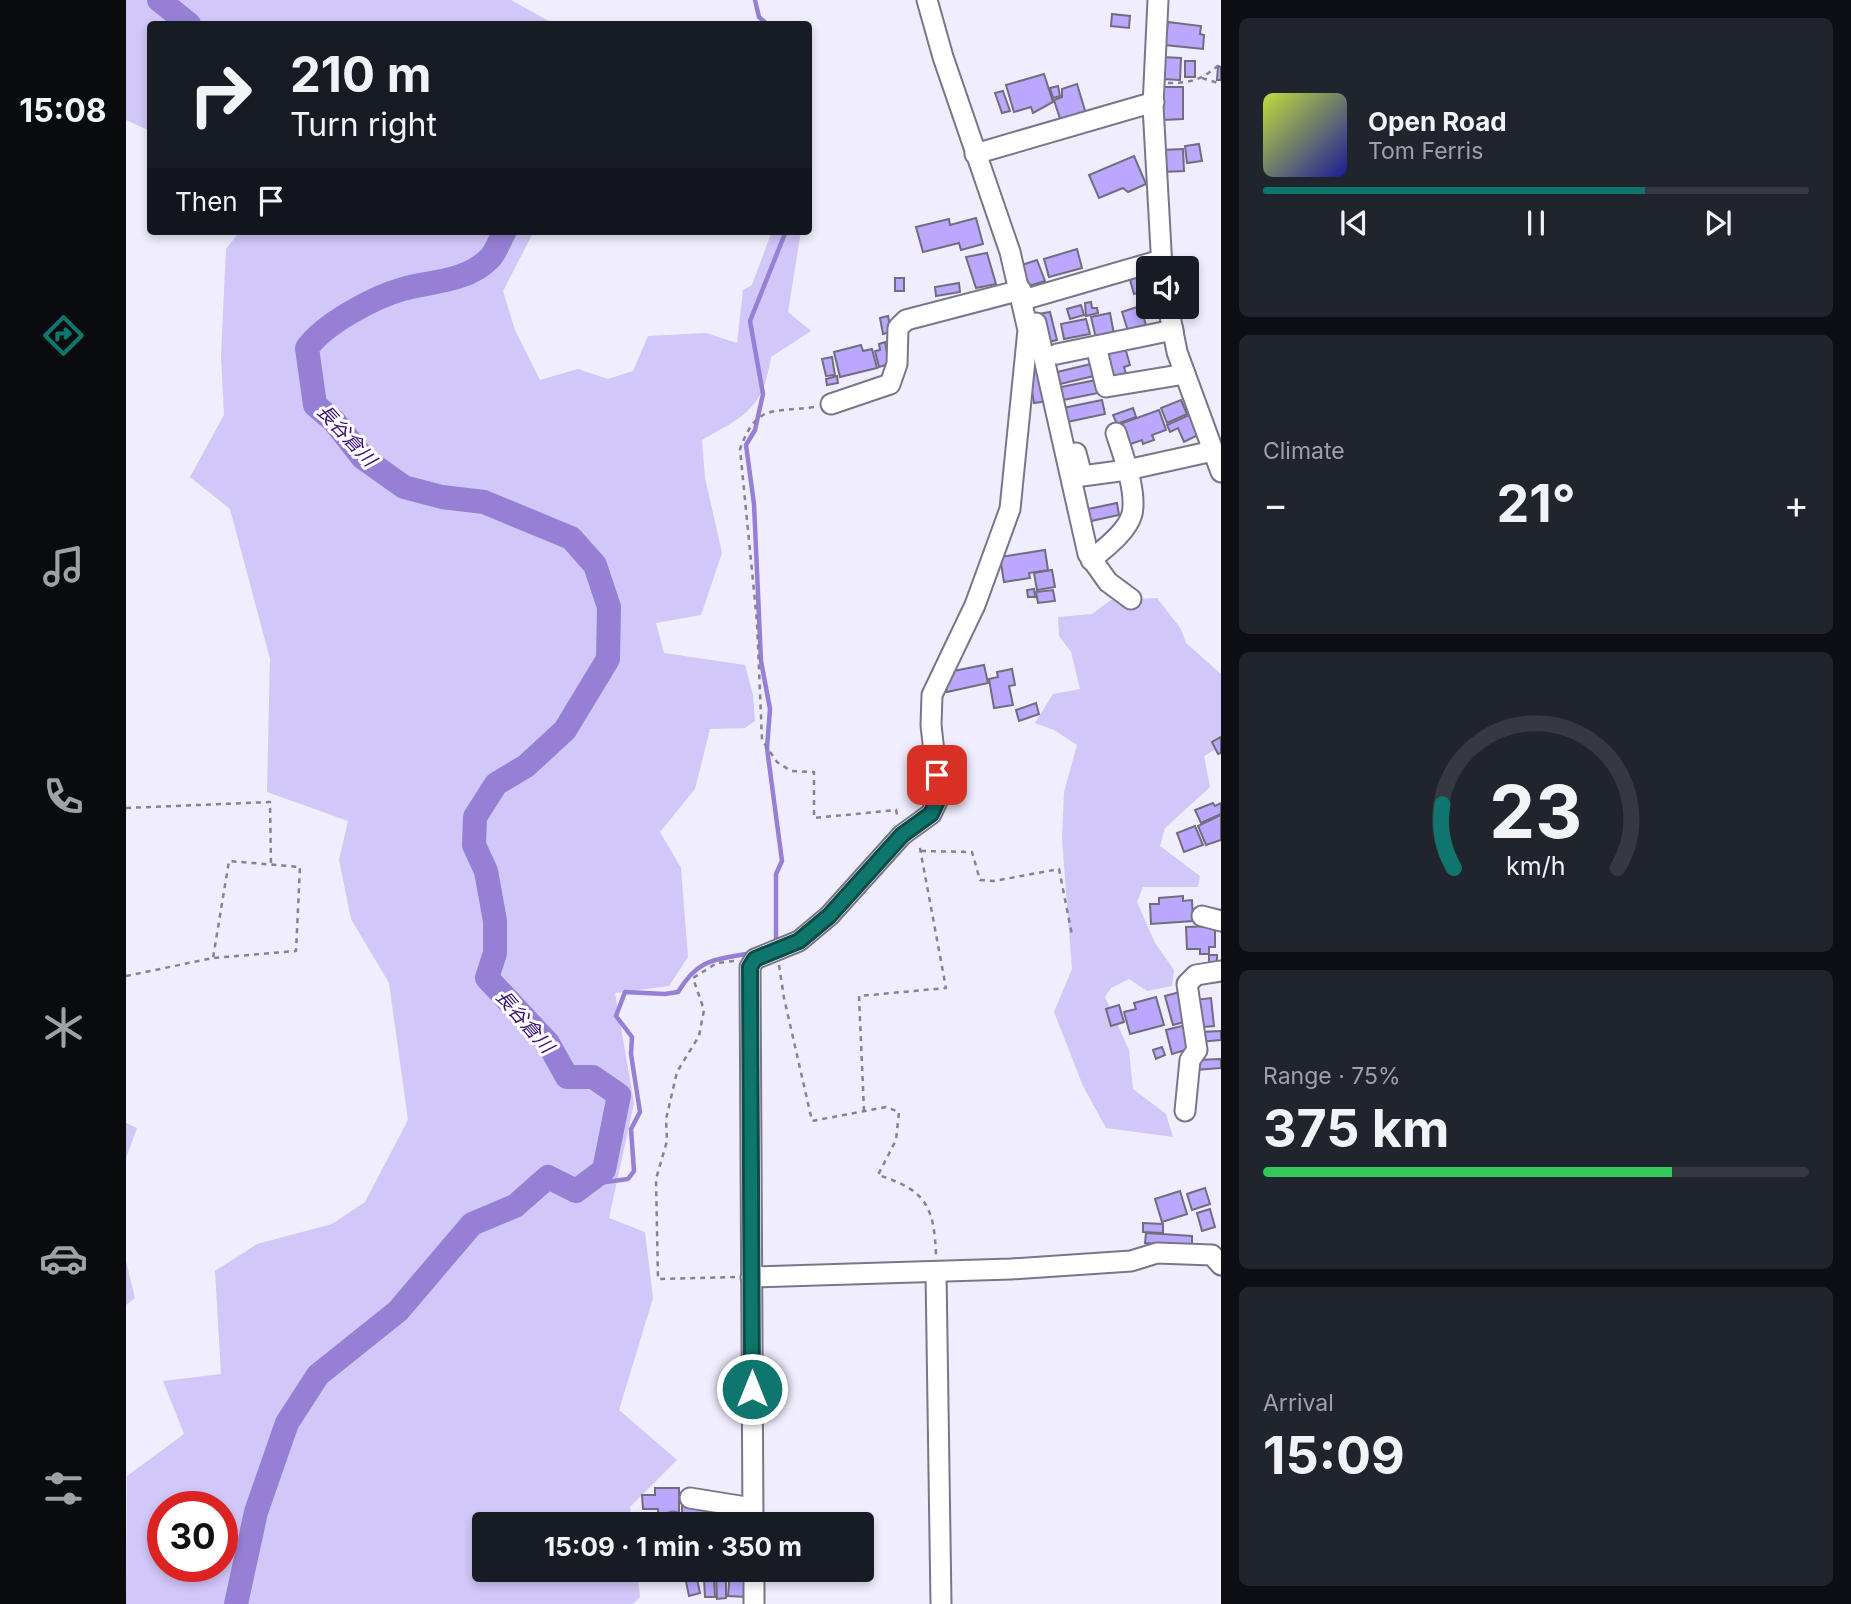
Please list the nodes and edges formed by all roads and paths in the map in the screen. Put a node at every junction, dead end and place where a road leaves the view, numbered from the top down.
1 (927, 0) edge
2 (1158, 0) edge
3 (1221, 63) edge
4 (1202, 78) junction
5 (1221, 85) edge
6 (1154, 93) junction
7 (975, 153) junction
8 (1161, 256) edge
9 (1136, 270) edge
10 (1025, 296) junction
11 (1171, 319) edge
12 (1173, 330) junction
13 (1096, 346) junction
14 (1056, 354) dead end
15 (1185, 374) junction
16 (831, 404) joint
17 (1116, 433) dead end
18 (1074, 446) dead end
19 (1213, 450) junction
20 (1128, 470) junction
21 (1221, 472) edge
22 (1091, 559) junction
23 (1131, 599) dead end
24 (126, 808) edge
25 (909, 831) junction
26 (921, 851) junction
27 (271, 865) junction
28 (1072, 935) dead end
29 (775, 953) junction
30 (213, 958) junction
31 (755, 959) junction
32 (1221, 971) edge
33 (126, 976) edge
34 (864, 1111) junction
35 (1185, 1111) dead end
36 (1221, 1265) edge
37 (936, 1272) junction
38 (751, 1277) junction
39 (690, 1498) dead end
40 (738, 1512) edge
41 (752, 1512) edge
42 (754, 1582) edge
43 (754, 1604) edge
44 (941, 1604) edge

1 - 7 street
2 - 6 street
3 - 4 path
4 - 5 path
4 - 6 path
6 - 7 street
6 - 8 street
7 - 10 street
9 - 10 street
10 - 16 street
10 - 22 street
10 - 25 street
11 - 12 street
12 - 13 street
12 - 15 street
13 - 14 street
13 - 15 street
15 - 19 street
16 - 25 path
17 - 20 street
18 - 20 street
19 - 20 street
19 - 21 street
20 - 22 street
22 - 23 street
24 - 27 path
25 - 26 path
25 - 29 street
26 - 28 path
26 - 34 path
27 - 30 path
27 - 30 path
29 - 31 street
29 - 34 path
30 - 33 path
31 - 38 street
31 - 38 path
32 - 35 street
34 - 37 path
36 - 37 street
37 - 38 street
37 - 44 street
38 - 41 street
39 - 40 street
42 - 43 street

